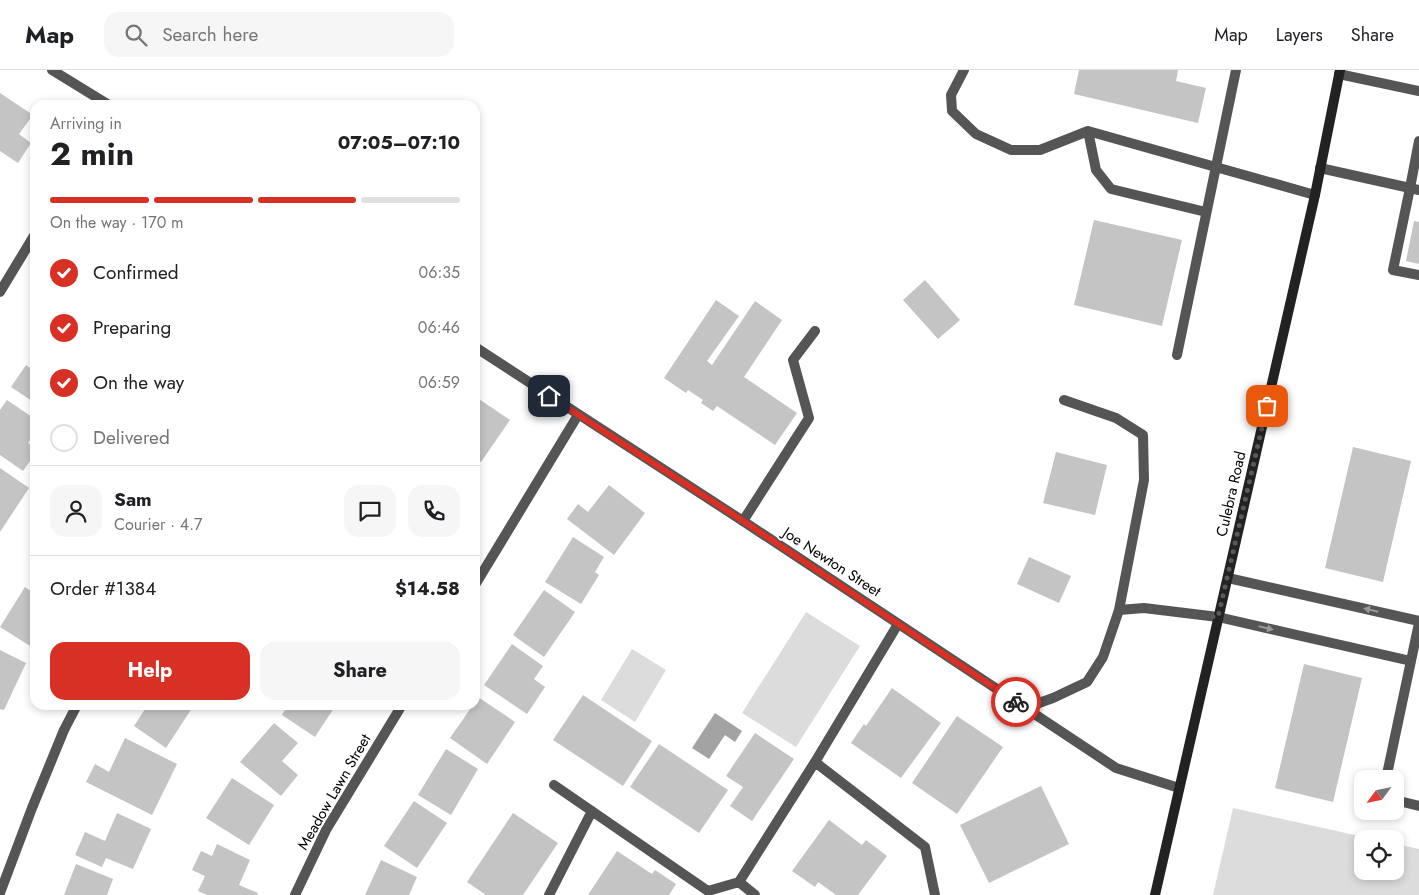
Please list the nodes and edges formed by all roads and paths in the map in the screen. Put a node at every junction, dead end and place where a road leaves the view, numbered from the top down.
1 (52, 70) edge
2 (964, 70) edge
3 (1236, 70) edge
4 (1340, 72) edge
5 (1419, 91) edge
6 (101, 100) edge
7 (1088, 131) junction
8 (1419, 141) edge
9 (1215, 167) junction
10 (1320, 168) junction
11 (1415, 189) edge
12 (1314, 195) junction
13 (1206, 212) junction
14 (30, 242) edge
15 (1419, 275) edge
16 (0, 292) edge
17 (815, 331) dead end
18 (480, 350) edge
19 (1177, 355) dead end
20 (1064, 400) dead end
21 (578, 415) junction
22 (743, 521) junction
23 (480, 577) edge
24 (1228, 578) junction
25 (1119, 610) junction
26 (1218, 617) junction
27 (1419, 622) edge
28 (898, 624) junction
29 (1411, 661) junction
30 (1025, 708) junction
31 (74, 710) edge
32 (399, 710) edge
33 (815, 762) junction
34 (1388, 770) edge
35 (554, 785) dead end
36 (1179, 788) junction
37 (1404, 802) edge
38 (1419, 806) edge
39 (592, 811) junction
40 (739, 882) junction
41 (0, 893) edge
42 (707, 893) edge
43 (295, 895) edge
44 (549, 895) edge
45 (755, 895) edge
46 (935, 895) edge
47 (1155, 895) edge

1 - 6 street
2 - 7 street
3 - 9 street
4 - 5 street
4 - 10 main road, Culebra Road
7 - 9 street
7 - 13 street
8 - 11 street
9 - 12 street
9 - 13 street
10 - 11 street
10 - 12 main road, Culebra Road
11 - 15 street
12 - 24 main road, Culebra Road
13 - 19 street
14 - 16 street
17 - 22 street
18 - 21 street, Joe Newton Street
20 - 25 street
21 - 22 street, Joe Newton Street
21 - 23 street
22 - 28 street, Joe Newton Street
24 - 26 main road, Culebra Road
27 -> 24 street
25 - 26 street
25 - 30 street
26 -> 29 street
26 - 36 main road, Culebra Road
27 - 29 street
28 - 30 street, Joe Newton Street
28 - 33 street
29 - 34 street
30 - 36 street, Joe Newton Street
31 - 41 street
32 - 43 street, Meadow Lawn Street
33 - 40 street
33 - 46 street
35 - 39 street
36 - 47 main road, Culebra Road
37 - 38 street
39 - 42 street
39 - 44 street
40 - 42 street
40 - 45 street

